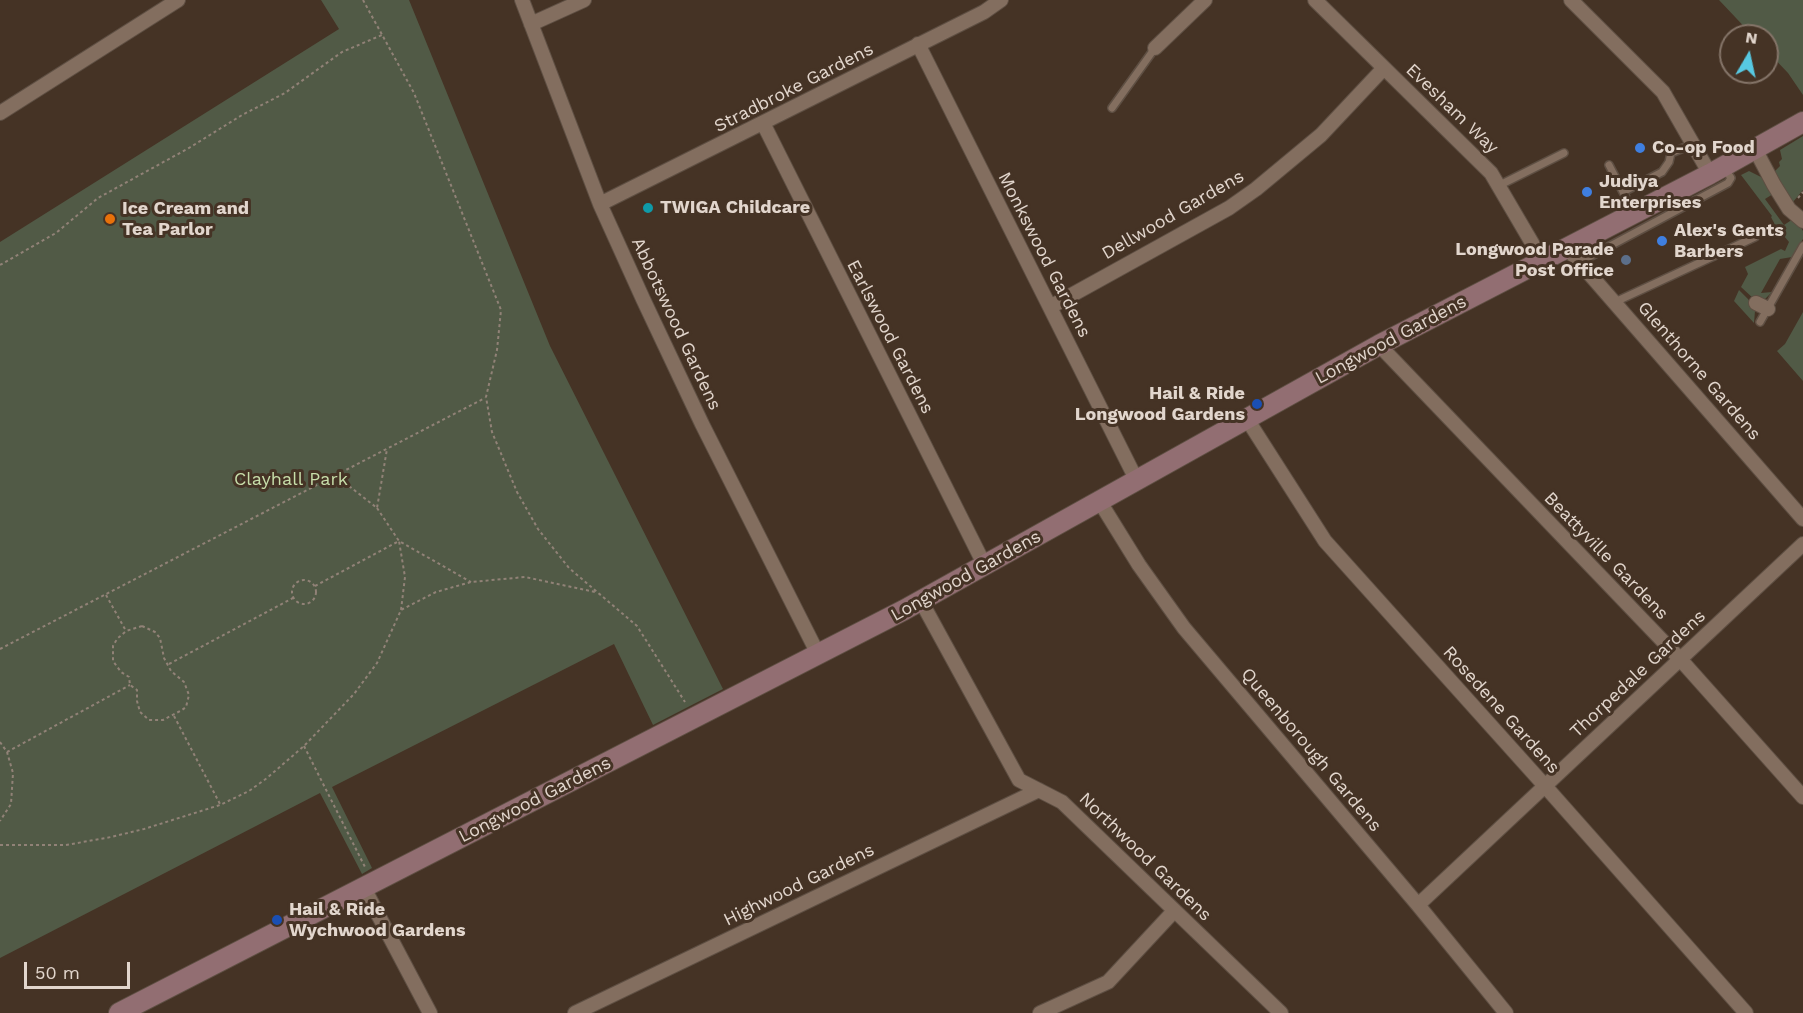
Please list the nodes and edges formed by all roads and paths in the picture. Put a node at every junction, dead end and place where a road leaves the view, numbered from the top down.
1 (178, 0) edge
2 (363, 0) edge
3 (522, 0) edge
4 (584, 0) edge
5 (1001, 0) edge
6 (1205, 0) edge
7 (1315, 0) edge
8 (1571, 0) edge
9 (531, 24) junction
10 (383, 35) junction
11 (918, 44) junction
12 (1155, 48) joint
13 (1384, 68) junction
14 (1112, 108) dead end
15 (0, 113) edge
16 (1803, 122) edge
17 (763, 123) junction
18 (1693, 144) junction
19 (1755, 148) junction
20 (1564, 153) dead end
21 (1609, 165) dead end
22 (1717, 170) junction
23 (1500, 185) junction
24 (1623, 192) junction
25 (600, 204) junction
26 (1635, 214) junction
27 (1803, 221) edge
28 (1755, 237) dead end
29 (1803, 246) edge
30 (1566, 247) junction
31 (1542, 260) junction
32 (1580, 262) junction
33 (0, 265) edge
34 (1615, 302) junction
35 (1050, 307) junction
36 (1760, 322) dead end
37 (1379, 345) junction
38 (486, 397) junction
39 (1247, 419) junction
40 (387, 449) junction
41 (335, 475) junction
42 (1137, 481) junction
43 (1100, 502) junction
44 (377, 508) junction
45 (1803, 519) edge
46 (399, 542) junction
47 (1803, 544) edge
48 (986, 566) junction
49 (471, 582) junction
50 (315, 586) junction
51 (597, 592) junction
52 (106, 595) junction
53 (293, 598) junction
54 (913, 606) junction
55 (401, 610) junction
56 (126, 631) junction
57 (0, 650) edge
58 (823, 652) junction
59 (1680, 659) junction
60 (168, 664) junction
61 (130, 685) junction
62 (174, 716) junction
63 (694, 718) junction
64 (0, 742) edge
65 (304, 746) junction
66 (8, 752) junction
67 (1545, 786) junction
68 (1039, 790) junction
69 (1803, 797) edge
70 (220, 805) junction
71 (0, 821) edge
72 (0, 845) edge
73 (368, 886) junction
74 (1418, 905) junction
75 (1174, 911) junction
76 (119, 1013) edge
77 (430, 1013) edge
78 (575, 1013) edge
79 (1041, 1013) edge
80 (1281, 1013) edge
81 (1506, 1013) edge
82 (1746, 1013) edge

1 - 15 street
2 - 10 path
3 - 9 street, Abbotswood Gardens
4 - 9 street
5 - 11 street, Stradbroke Gardens
6 - 12 street
7 - 13 street, Evesham Way
8 - 18 street
9 - 25 street, Abbotswood Gardens
10 - 33 path
10 - 38 path
11 - 17 street, Stradbroke Gardens
11 - 35 street, Monkswood Gardens
12 - 14 lane
13 - 23 street, Evesham Way
13 - 35 street, Dellwood Gardens
16 - 19 street, Longwood Gardens
17 - 25 street, Stradbroke Gardens
17 - 48 street, Earlswood Gardens
18 - 22 street
18 - 24 lane
19 - 22 street, Longwood Gardens
19 - 27 street
20 - 23 lane
21 - 24 lane
22 - 26 street, Longwood Gardens
22 - 32 lane
23 - 31 street, Evesham Way
24 - 26 lane
25 - 58 street, Abbotswood Gardens
26 - 30 street, Longwood Gardens
28 - 34 lane
29 - 36 lane
30 - 31 street, Longwood Gardens
30 - 32 street, Glenthorne Gardens
31 - 37 street, Longwood Gardens
32 - 34 street, Glenthorne Gardens
34 - 45 street, Glenthorne Gardens
35 - 42 street, Monkswood Gardens
37 - 39 street, Longwood Gardens
37 - 59 street, Beattyville Gardens
38 - 40 path
38 - 51 path
39 - 42 street, Longwood Gardens
39 - 67 street, Rosedene Gardens
40 - 41 path
40 - 44 path
41 - 44 path
41 - 52 path
42 - 43 street, Longwood Gardens
43 - 48 street, Longwood Gardens
43 - 74 street, Queenborough Gardens
44 - 46 path
46 - 49 path
46 - 50 path
46 - 55 path
47 - 59 street, Thorpedale Gardens
48 - 54 street, Longwood Gardens
49 - 51 path
49 - 55 path
50 - 53 path
50 - 53 path
51 - 63 path
52 - 56 path
52 - 57 path
53 - 60 path
54 - 58 street, Longwood Gardens
54 - 68 street, Northwood Gardens
55 - 65 path
56 - 60 path
56 - 61 path
58 - 63 street, Longwood Gardens
59 - 67 street, Thorpedale Gardens
59 - 69 street, Beattyville Gardens
60 - 62 path
61 - 62 path
61 - 66 path
62 - 70 path
63 - 73 street, Longwood Gardens
64 - 66 path
65 - 70 path
65 - 73 path
66 - 71 path
67 - 74 street, Thorpedale Gardens
67 - 82 street, Rosedene Gardens
68 - 75 street, Northwood Gardens
68 - 78 street, Highwood Gardens
70 - 72 path
73 - 76 street, Longwood Gardens
73 - 77 street
74 - 81 street, Queenborough Gardens
75 - 79 street
75 - 80 street, Northwood Gardens

